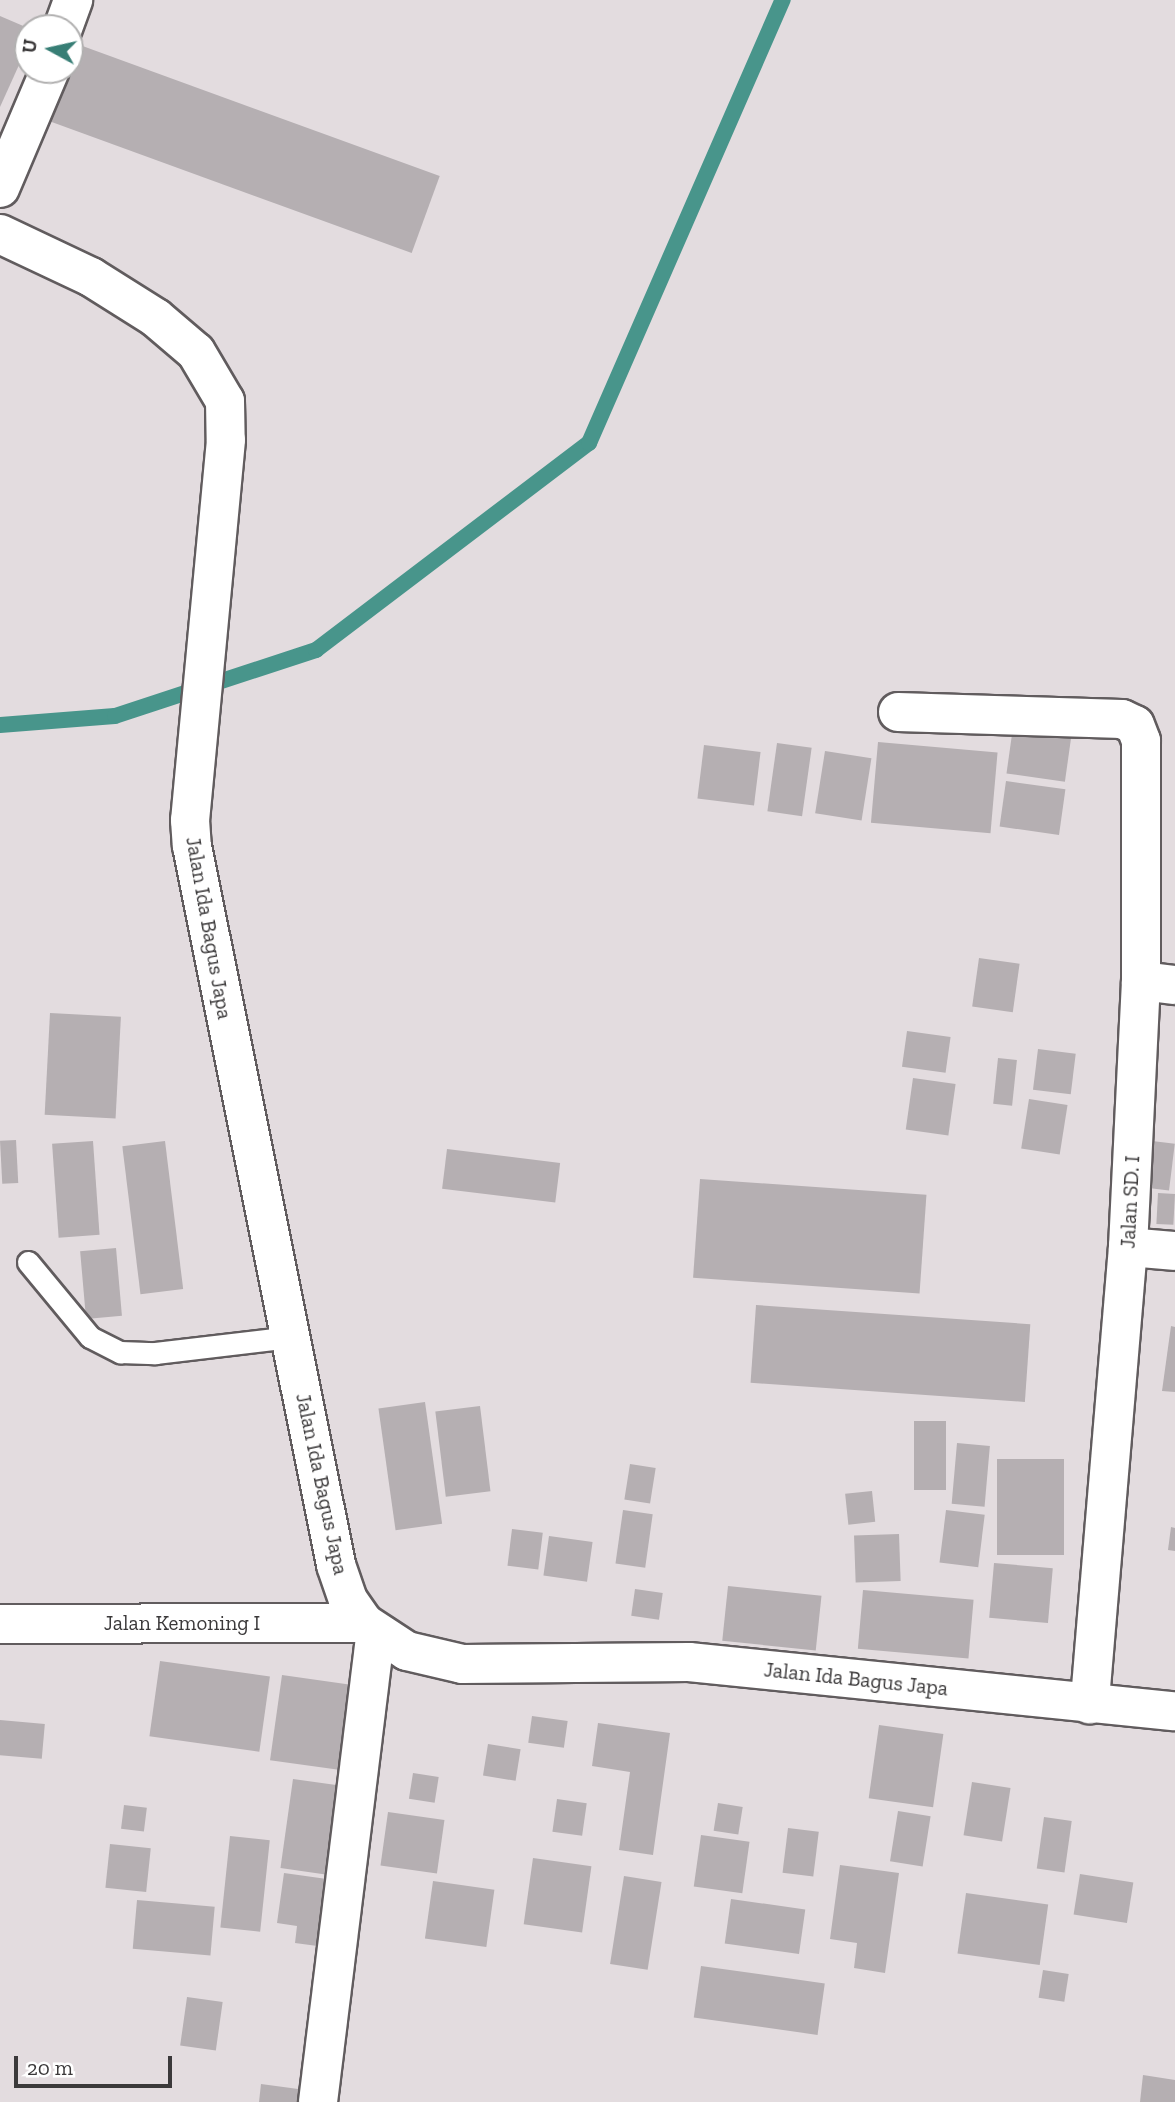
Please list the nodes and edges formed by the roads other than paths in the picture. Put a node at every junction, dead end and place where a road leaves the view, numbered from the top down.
1 (44, 84) edge
2 (0, 188) edge
3 (0, 234) edge
4 (898, 712) dead end
5 (1158, 983) edge
6 (1128, 1247) junction
7 (1175, 1251) edge
8 (28, 1262) dead end
9 (292, 1337) junction
10 (0, 1624) edge
11 (370, 1628) junction
12 (1090, 1704) junction
13 (1175, 1711) edge
14 (318, 2102) edge

1 - 2 street
3 - 9 street, Jalan Ida Bagus Japa
4 - 5 street, Jalan SD. I
5 - 6 street, Jalan SD. I
6 - 7 street
6 - 12 street, Jalan SD. I
8 - 9 lane
9 - 11 street, Jalan Ida Bagus Japa
10 - 11 street, Jalan Kemoning I
11 - 12 street, Jalan Ida Bagus Japa
11 - 14 street
12 - 13 street, Jalan Ida Bagus Japa

